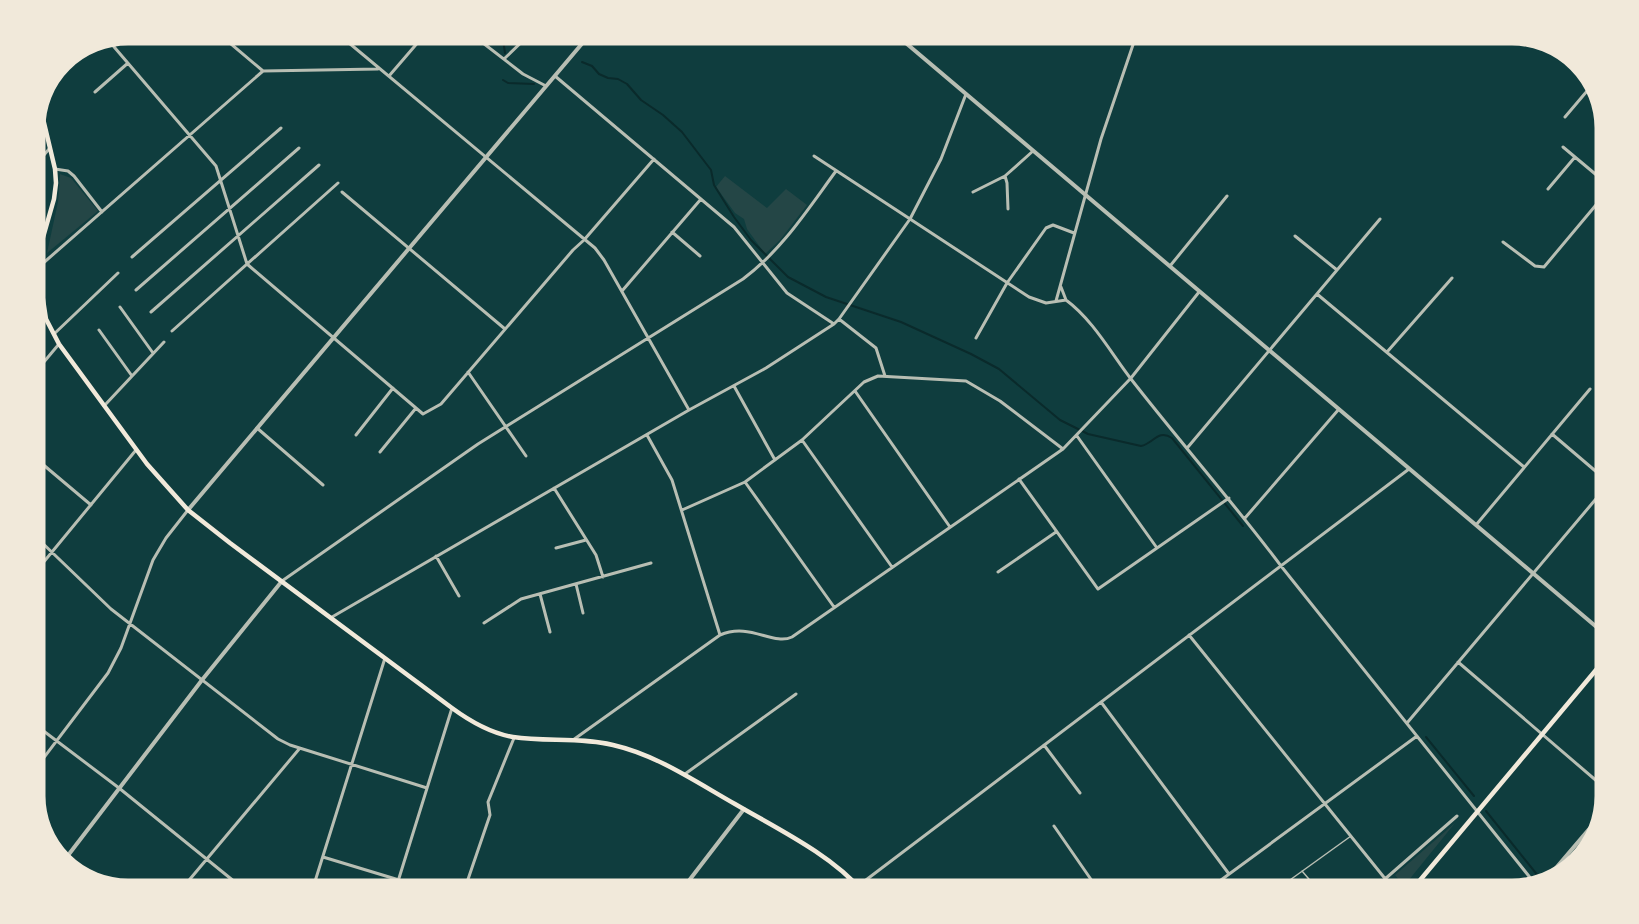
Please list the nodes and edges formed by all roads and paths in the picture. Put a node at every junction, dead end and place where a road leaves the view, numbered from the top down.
1 (231, 44) edge
2 (350, 44) edge
3 (417, 44) edge
4 (483, 44) edge
5 (520, 44) edge
6 (582, 44) edge
7 (907, 44) edge
8 (1133, 44) edge
9 (112, 45) edge
10 (504, 59) junction
11 (128, 63) junction
12 (380, 69) junction
13 (263, 71) junction
14 (555, 75) junction
15 (389, 76) junction
16 (546, 86) junction
17 (1587, 91) edge
18 (94, 92) dead end
19 (966, 94) junction
20 (1565, 117) dead end
21 (44, 122) edge
22 (281, 128) dead end
23 (190, 134) junction
24 (50, 147) junction
25 (1563, 147) dead end
26 (299, 148) dead end
27 (1033, 151) junction
28 (44, 154) edge
29 (814, 156) dead end
30 (1575, 157) junction
31 (486, 158) junction
32 (654, 159) junction
33 (319, 165) dead end
34 (55, 169) junction
35 (836, 171) junction
36 (1595, 174) edge
37 (1005, 176) junction
38 (220, 180) junction
39 (338, 183) dead end
40 (1548, 189) dead end
41 (342, 192) dead end
42 (973, 192) dead end
43 (1086, 195) junction
44 (1227, 195) dead end
45 (701, 199) junction
46 (1595, 206) edge
47 (229, 208) junction
48 (1008, 209) dead end
49 (102, 212) junction
50 (910, 219) junction
51 (1380, 219) dead end
52 (672, 232) junction
53 (1074, 233) junction
54 (1296, 236) dead end
55 (238, 237) junction
56 (44, 239) edge
57 (584, 240) junction
58 (1503, 242) dead end
59 (409, 248) junction
60 (700, 256) dead end
61 (132, 257) dead end
62 (44, 262) edge
63 (763, 262) junction
64 (247, 264) junction
65 (1170, 266) junction
66 (1337, 270) junction
67 (118, 273) dead end
68 (1452, 278) dead end
69 (1007, 283) junction
70 (1060, 285) junction
71 (136, 290) dead end
72 (622, 291) junction
73 (1199, 291) junction
74 (1317, 294) junction
75 (1066, 300) junction
76 (1056, 301) junction
77 (120, 307) dead end
78 (44, 311) edge
79 (151, 312) dead end
80 (839, 319) junction
81 (834, 324) junction
82 (505, 328) junction
83 (99, 330) dead end
84 (172, 331) dead end
85 (53, 335) junction
86 (334, 338) junction
87 (648, 339) junction
88 (976, 339) dead end
89 (164, 342) dead end
90 (59, 344) junction
91 (1269, 351) junction
92 (1388, 352) junction
93 (153, 353) junction
94 (44, 362) edge
95 (468, 372) junction
96 (132, 376) junction
97 (885, 376) junction
98 (1131, 378) junction
99 (734, 386) junction
100 (393, 388) junction
101 (1590, 389) dead end
102 (855, 390) junction
103 (104, 406) junction
104 (416, 408) junction
105 (1339, 409) junction
106 (689, 410) junction
107 (257, 428) junction
108 (506, 428) junction
109 (647, 434) junction
110 (1552, 434) junction
111 (356, 435) dead end
112 (1078, 435) junction
113 (802, 441) junction
114 (1188, 448) junction
115 (1063, 449) junction
116 (136, 450) junction
117 (380, 452) dead end
118 (526, 456) dead end
119 (775, 460) junction
120 (44, 465) edge
121 (1524, 467) junction
122 (1409, 469) junction
123 (1596, 471) edge
124 (1019, 479) junction
125 (744, 482) junction
126 (323, 485) dead end
127 (554, 488) junction
128 (1229, 498) junction
129 (1596, 499) edge
130 (91, 504) junction
131 (188, 510) junction
132 (682, 510) junction
133 (1245, 518) junction
134 (1476, 525) junction
135 (950, 527) junction
136 (1056, 532) junction
137 (586, 540) junction
138 (44, 544) edge
139 (556, 548) dead end
140 (1157, 548) junction
141 (52, 552) junction
142 (436, 556) junction
143 (44, 562) edge
144 (651, 563) dead end
145 (1281, 566) junction
146 (892, 567) junction
147 (998, 572) dead end
148 (1533, 573) junction
149 (603, 577) junction
150 (282, 581) junction
151 (576, 584) junction
152 (540, 594) junction
153 (459, 596) dead end
154 (834, 607) junction
155 (584, 613) dead end
156 (332, 617) junction
157 (130, 623) junction
158 (484, 623) dead end
159 (1596, 626) edge
160 (550, 632) dead end
161 (720, 635) junction
162 (1189, 635) junction
163 (385, 657) junction
164 (1458, 662) junction
165 (1596, 670) edge
166 (202, 680) junction
167 (796, 694) dead end
168 (1101, 702) junction
169 (452, 708) junction
170 (1407, 723) junction
171 (44, 731) edge
172 (1542, 735) junction
173 (1417, 736) junction
174 (514, 737) junction
175 (573, 740) junction
176 (57, 741) junction
177 (1044, 745) junction
178 (300, 748) junction
179 (44, 758) edge
180 (352, 764) junction
181 (684, 775) junction
182 (1596, 781) edge
183 (119, 788) junction
184 (427, 788) junction
185 (1080, 792) dead end
186 (1324, 804) junction
187 (744, 809) junction
188 (1478, 812) junction
189 (1457, 816) dead end
190 (1054, 826) dead end
191 (1589, 828) edge
192 (1351, 836) junction
193 (68, 856) edge
194 (323, 857) junction
195 (207, 859) junction
196 (1556, 868) edge
197 (1302, 871) junction
198 (1230, 874) junction
199 (850, 878) joint
200 (1531, 878) edge
201 (1385, 879) joint
202 (189, 880) edge
203 (233, 880) edge
204 (316, 880) edge
205 (399, 880) joint
206 (468, 880) edge
207 (689, 880) edge
208 (847, 880) edge
209 (866, 880) edge
210 (1091, 880) edge
211 (1222, 880) edge
212 (1290, 880) edge
213 (1310, 880) edge
214 (1420, 880) edge

1 - 13 street
2 - 12 street
3 - 15 street
4 - 10 street
5 - 10 street
6 - 14 street
7 - 19 street
8 - 43 street
9 - 11 street
10 - 16 street
11 - 18 street
11 - 23 street
12 - 13 street
12 - 15 street
13 - 23 street
14 - 16 street
14 - 32 street
15 - 31 street
16 - 31 street
17 - 20 street
19 - 27 street
19 - 50 street
21 - 24 main road
22 - 38 street
23 - 38 street
23 - 49 street
24 - 28 street
24 - 34 main road
25 - 30 street
26 - 47 street
27 - 37 street
27 - 43 street
29 - 35 street
30 - 36 street
30 - 40 street
31 - 57 street
31 - 59 street
32 - 45 street
32 - 57 street
33 - 55 street
34 - 49 street
34 - 56 main road
35 - 50 street
35 - 63 street
37 - 42 street
37 - 48 street
38 - 47 street
38 - 61 street
39 - 64 street
41 - 59 street
43 - 53 street
43 - 65 street
44 - 65 street
45 - 52 street
45 - 63 street
46 - 58 street
47 - 55 street
47 - 71 street
49 - 62 street
50 - 69 street
50 - 80 street
51 - 66 street
52 - 60 street
52 - 72 street
53 - 69 street
53 - 70 street
54 - 66 street
55 - 64 street
55 - 79 street
57 - 72 street
57 - 82 street
59 - 82 street
59 - 86 street
63 - 81 street
63 - 87 street
64 - 84 street
64 - 86 street
65 - 73 street
66 - 74 street
67 - 85 street
68 - 92 street
69 - 76 street
69 - 88 street
70 - 75 street
70 - 76 street
72 - 87 street
73 - 91 street
73 - 98 street
74 - 91 street
74 - 92 street
75 - 76 street
75 - 98 street
77 - 93 street
78 - 85 main road
80 - 81 street
80 - 97 street
81 - 99 street
82 - 95 street
83 - 96 street
85 - 90 main road
86 - 100 street
86 - 107 street
87 - 106 street
87 - 108 street
89 - 93 street
90 - 94 street
90 - 103 main road
91 - 105 street
91 - 114 street
92 - 121 street
93 - 96 street
95 - 104 street
95 - 108 street
96 - 103 street
97 - 102 street
97 - 115 street
98 - 112 street
98 - 114 street
99 - 106 street
99 - 119 street
100 - 104 street
100 - 111 street
101 - 110 street
102 - 113 street
102 - 135 street
103 - 116 main road
104 - 117 street
105 - 122 street
105 - 133 street
106 - 109 street
107 - 126 street
107 - 131 street
108 - 118 street
108 - 150 street
109 - 127 street
109 - 132 street
110 - 121 street
110 - 123 street
112 - 115 street
112 - 140 street
113 - 119 street
113 - 146 street
114 - 128 street
115 - 124 street
116 - 130 street
116 - 131 main road
119 - 125 street
120 - 130 street
121 - 134 street
122 - 134 street
122 - 145 street
124 - 135 street
124 - 136 street
125 - 132 street
125 - 154 street
127 - 137 street
127 - 142 street
128 - 133 street
128 - 140 street
129 - 148 street
130 - 141 street
131 - 150 main road
131 - 157 street
132 - 161 street
133 - 145 street
134 - 148 street
135 - 146 street
136 - 140 street
136 - 147 street
137 - 139 street
137 - 149 street
138 - 141 street
141 - 143 street
141 - 157 street
142 - 153 street
142 - 156 street
144 - 149 street
145 - 162 street
145 - 170 street
146 - 154 street
148 - 159 street
148 - 164 street
149 - 151 street
150 - 156 main road
150 - 166 street
151 - 152 street
151 - 155 street
152 - 158 street
152 - 160 street
154 - 161 street
156 - 163 main road
157 - 166 street
157 - 176 street
161 - 175 street
162 - 168 street
162 - 186 street
163 - 169 main road
163 - 180 street
164 - 170 street
164 - 172 street
165 - 172 main road
166 - 178 street
166 - 183 street
167 - 181 street
168 - 177 street
168 - 198 street
169 - 174 main road
169 - 184 street
170 - 173 street
171 - 176 street
172 - 182 street
172 - 188 main road
173 - 186 street
173 - 188 street
174 - 175 main road
174 - 206 street
175 - 181 main road
176 - 179 street
176 - 183 street
177 - 185 street
177 - 209 street
178 - 180 street
178 - 195 street
180 - 184 street
180 - 194 street
181 - 187 main road
183 - 193 street
183 - 195 street
184 - 205 street
186 - 192 street
186 - 198 street
187 - 199 main road
187 - 207 street
188 - 200 street
188 - 214 main road
189 - 201 street
190 - 210 street
191 - 196 street
192 - 197 lane
192 - 201 street
194 - 204 street
194 - 205 street
195 - 202 street
195 - 203 street
197 - 212 lane
197 - 213 lane
198 - 211 street
199 - 208 street

